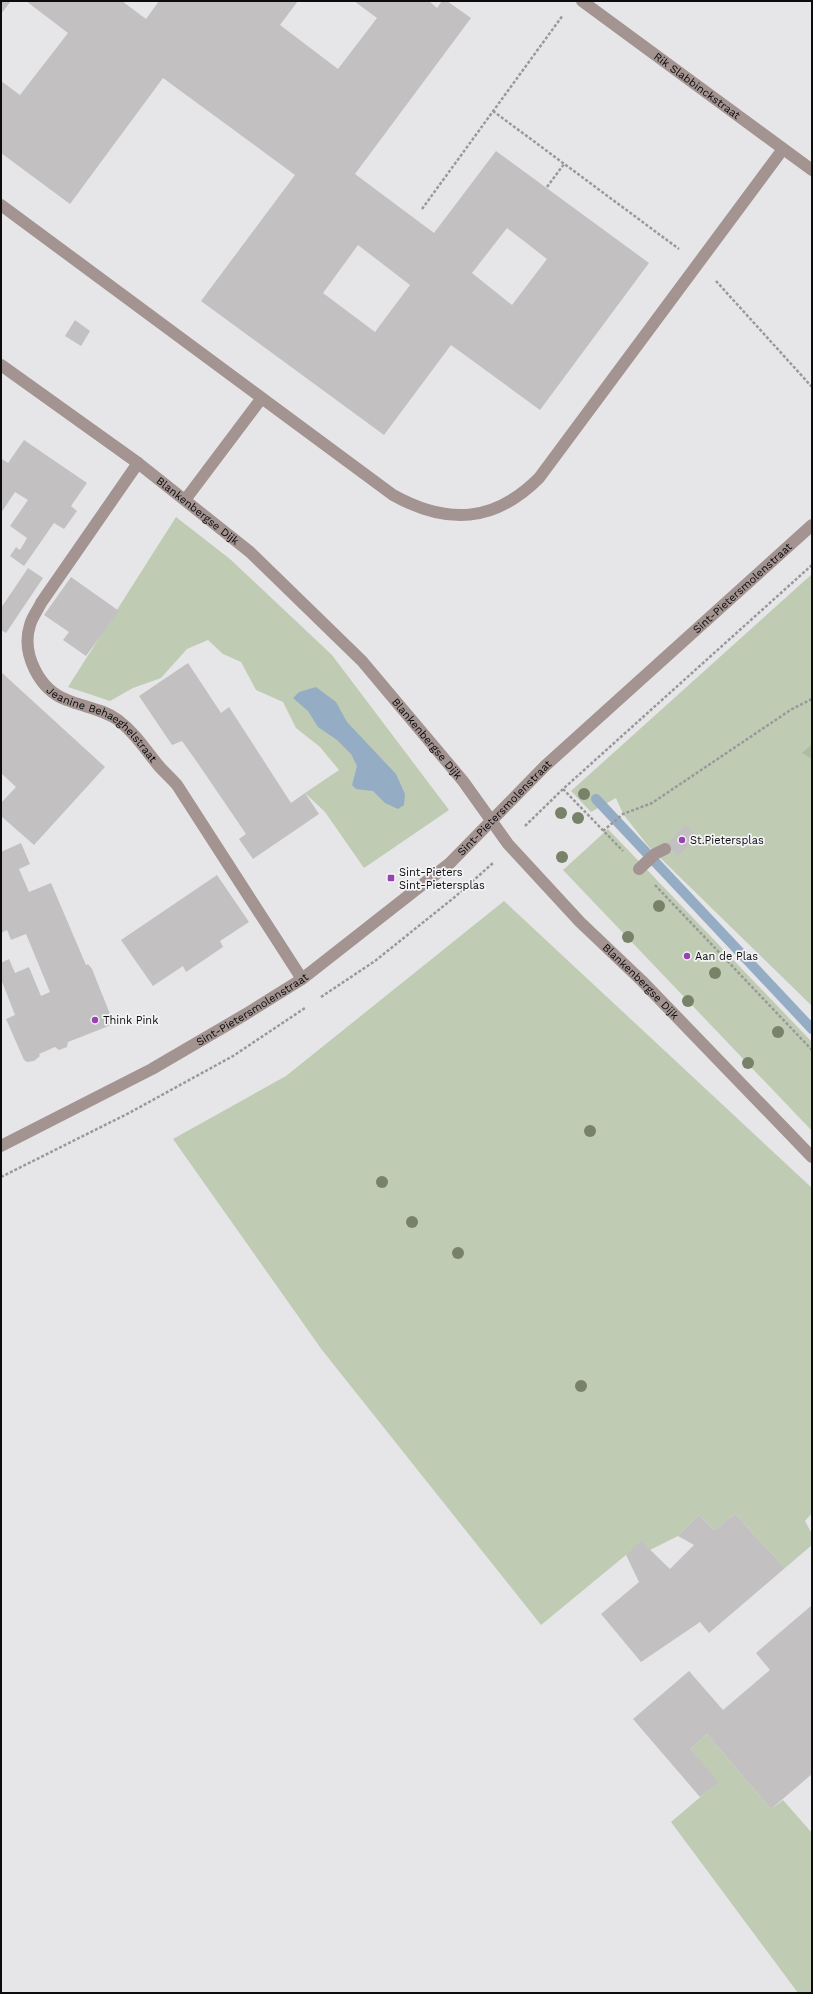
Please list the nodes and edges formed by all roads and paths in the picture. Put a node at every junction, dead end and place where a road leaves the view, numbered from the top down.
1 (582, 1) edge
2 (564, 13) dead end
3 (493, 111) junction
4 (783, 149) junction
5 (564, 164) junction
6 (812, 170) edge
7 (547, 187) dead end
8 (1, 205) edge
9 (422, 209) dead end
10 (699, 263) junction
11 (1, 365) edge
12 (812, 387) edge
13 (261, 398) junction
14 (138, 463) junction
15 (185, 500) junction
16 (812, 525) edge
17 (812, 566) edge
18 (812, 699) edge
19 (563, 789) junction
20 (491, 821) junction
21 (603, 831) junction
22 (508, 844) junction
23 (660, 851) dead end
24 (641, 868) junction
25 (302, 978) junction
26 (812, 1050) edge
27 (1, 1146) edge
28 (812, 1157) edge

1 - 4 street, Rik Slabbinckstraat
2 - 3 path
3 - 5 path
3 - 9 path
4 - 6 street, Rik Slabbinckstraat
4 - 10 street
5 - 7 path
5 - 10 path
8 - 13 street
10 - 12 path
10 - 13 street
11 - 14 street, Blankenbergse Dijk
13 - 15 street
14 - 15 street, Blankenbergse Dijk
14 - 25 street, Jeanine Behaeghelstraat
15 - 20 street, Blankenbergse Dijk
16 - 20 street, Sint-Pietersmolenstraat
17 - 19 path
18 - 21 path
19 - 21 path
19 - 22 path
20 - 22 street, Blankenbergse Dijk
20 - 25 street, Sint-Pietersmolenstraat
21 - 24 path
22 - 28 street, Blankenbergse Dijk
23 - 24 street
24 - 26 path
25 - 27 street, Sint-Pietersmolenstraat

